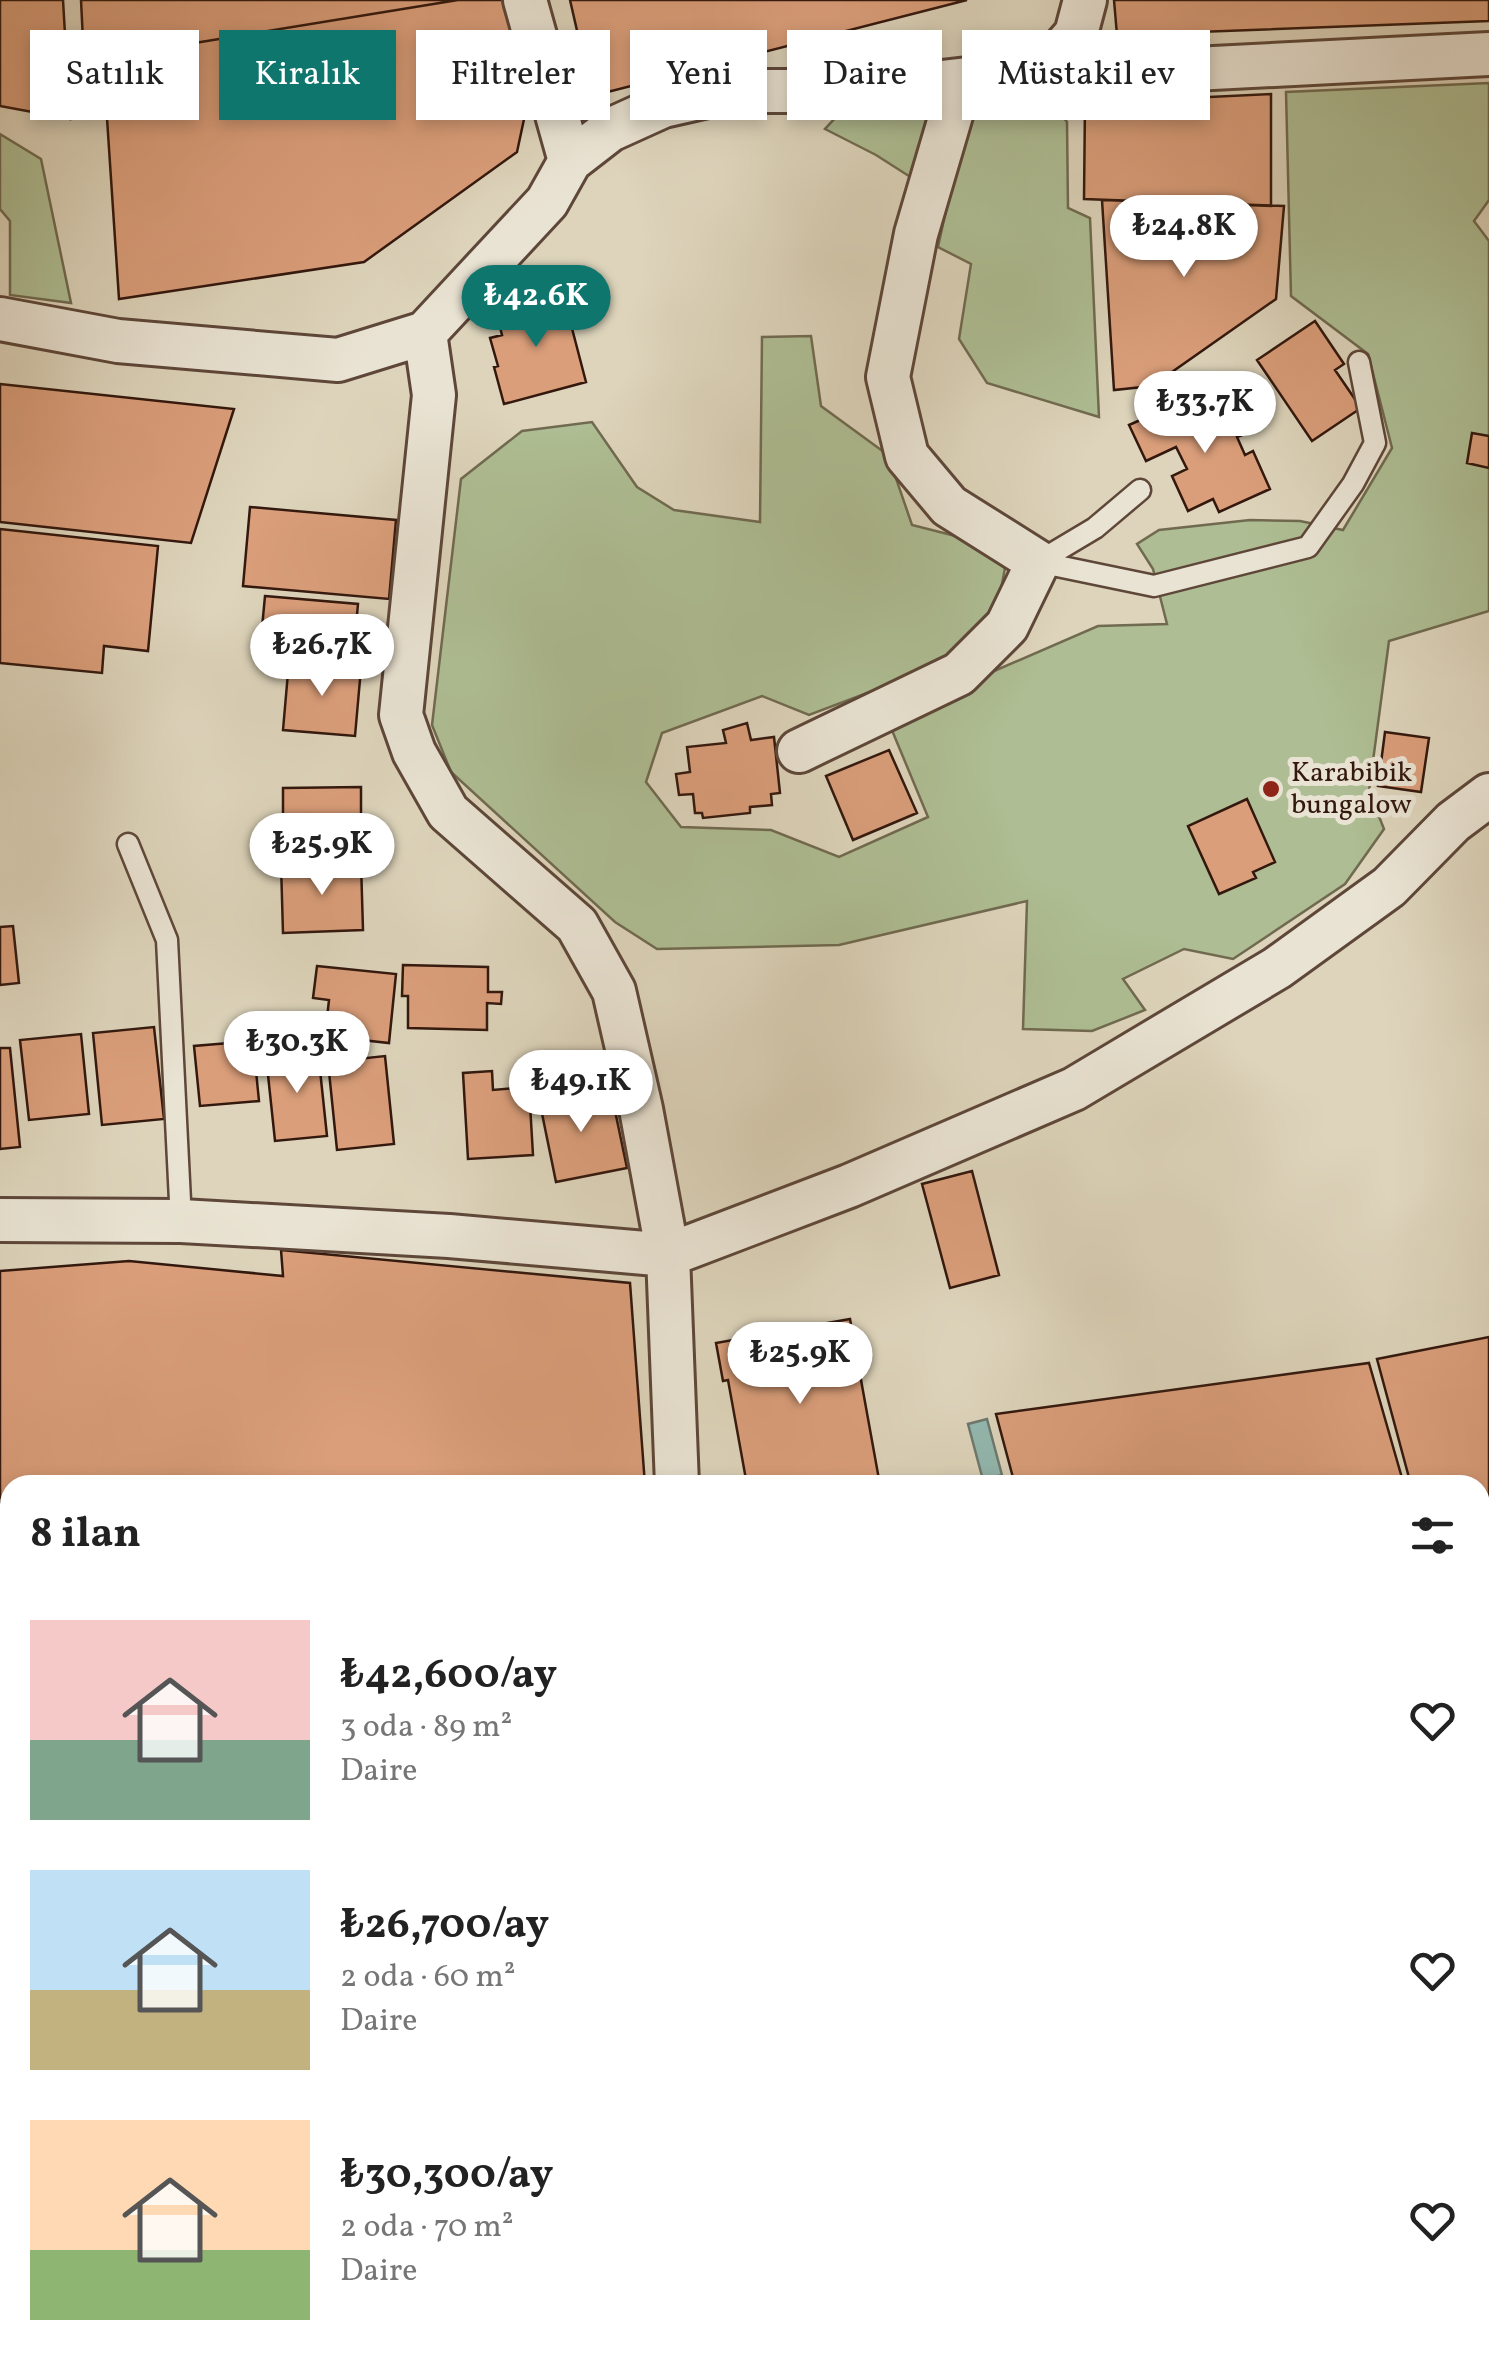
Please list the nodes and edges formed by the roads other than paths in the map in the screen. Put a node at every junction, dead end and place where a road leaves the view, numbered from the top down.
1 (525, 0) edge
2 (1085, 0) edge
3 (1077, 30) edge
4 (1489, 54) edge
5 (1210, 68) edge
6 (961, 82) joint
7 (570, 161) junction
8 (0, 319) edge
9 (425, 333) junction
10 (1359, 362) dead end
11 (1140, 490) dead end
12 (1038, 562) junction
13 (799, 751) dead end
14 (1489, 795) edge
15 (128, 844) dead end
16 (0, 1220) edge
17 (181, 1221) junction
18 (668, 1255) junction
19 (677, 1475) edge

1 - 7 street
2 - 3 street
4 - 5 street
6 - 7 street
6 - 12 street
7 - 9 street
8 - 9 street
9 - 18 street
10 - 12 lane
11 - 12 lane
12 - 13 street
14 - 18 street
15 - 17 lane
16 - 17 street
17 - 18 street
18 - 19 street

